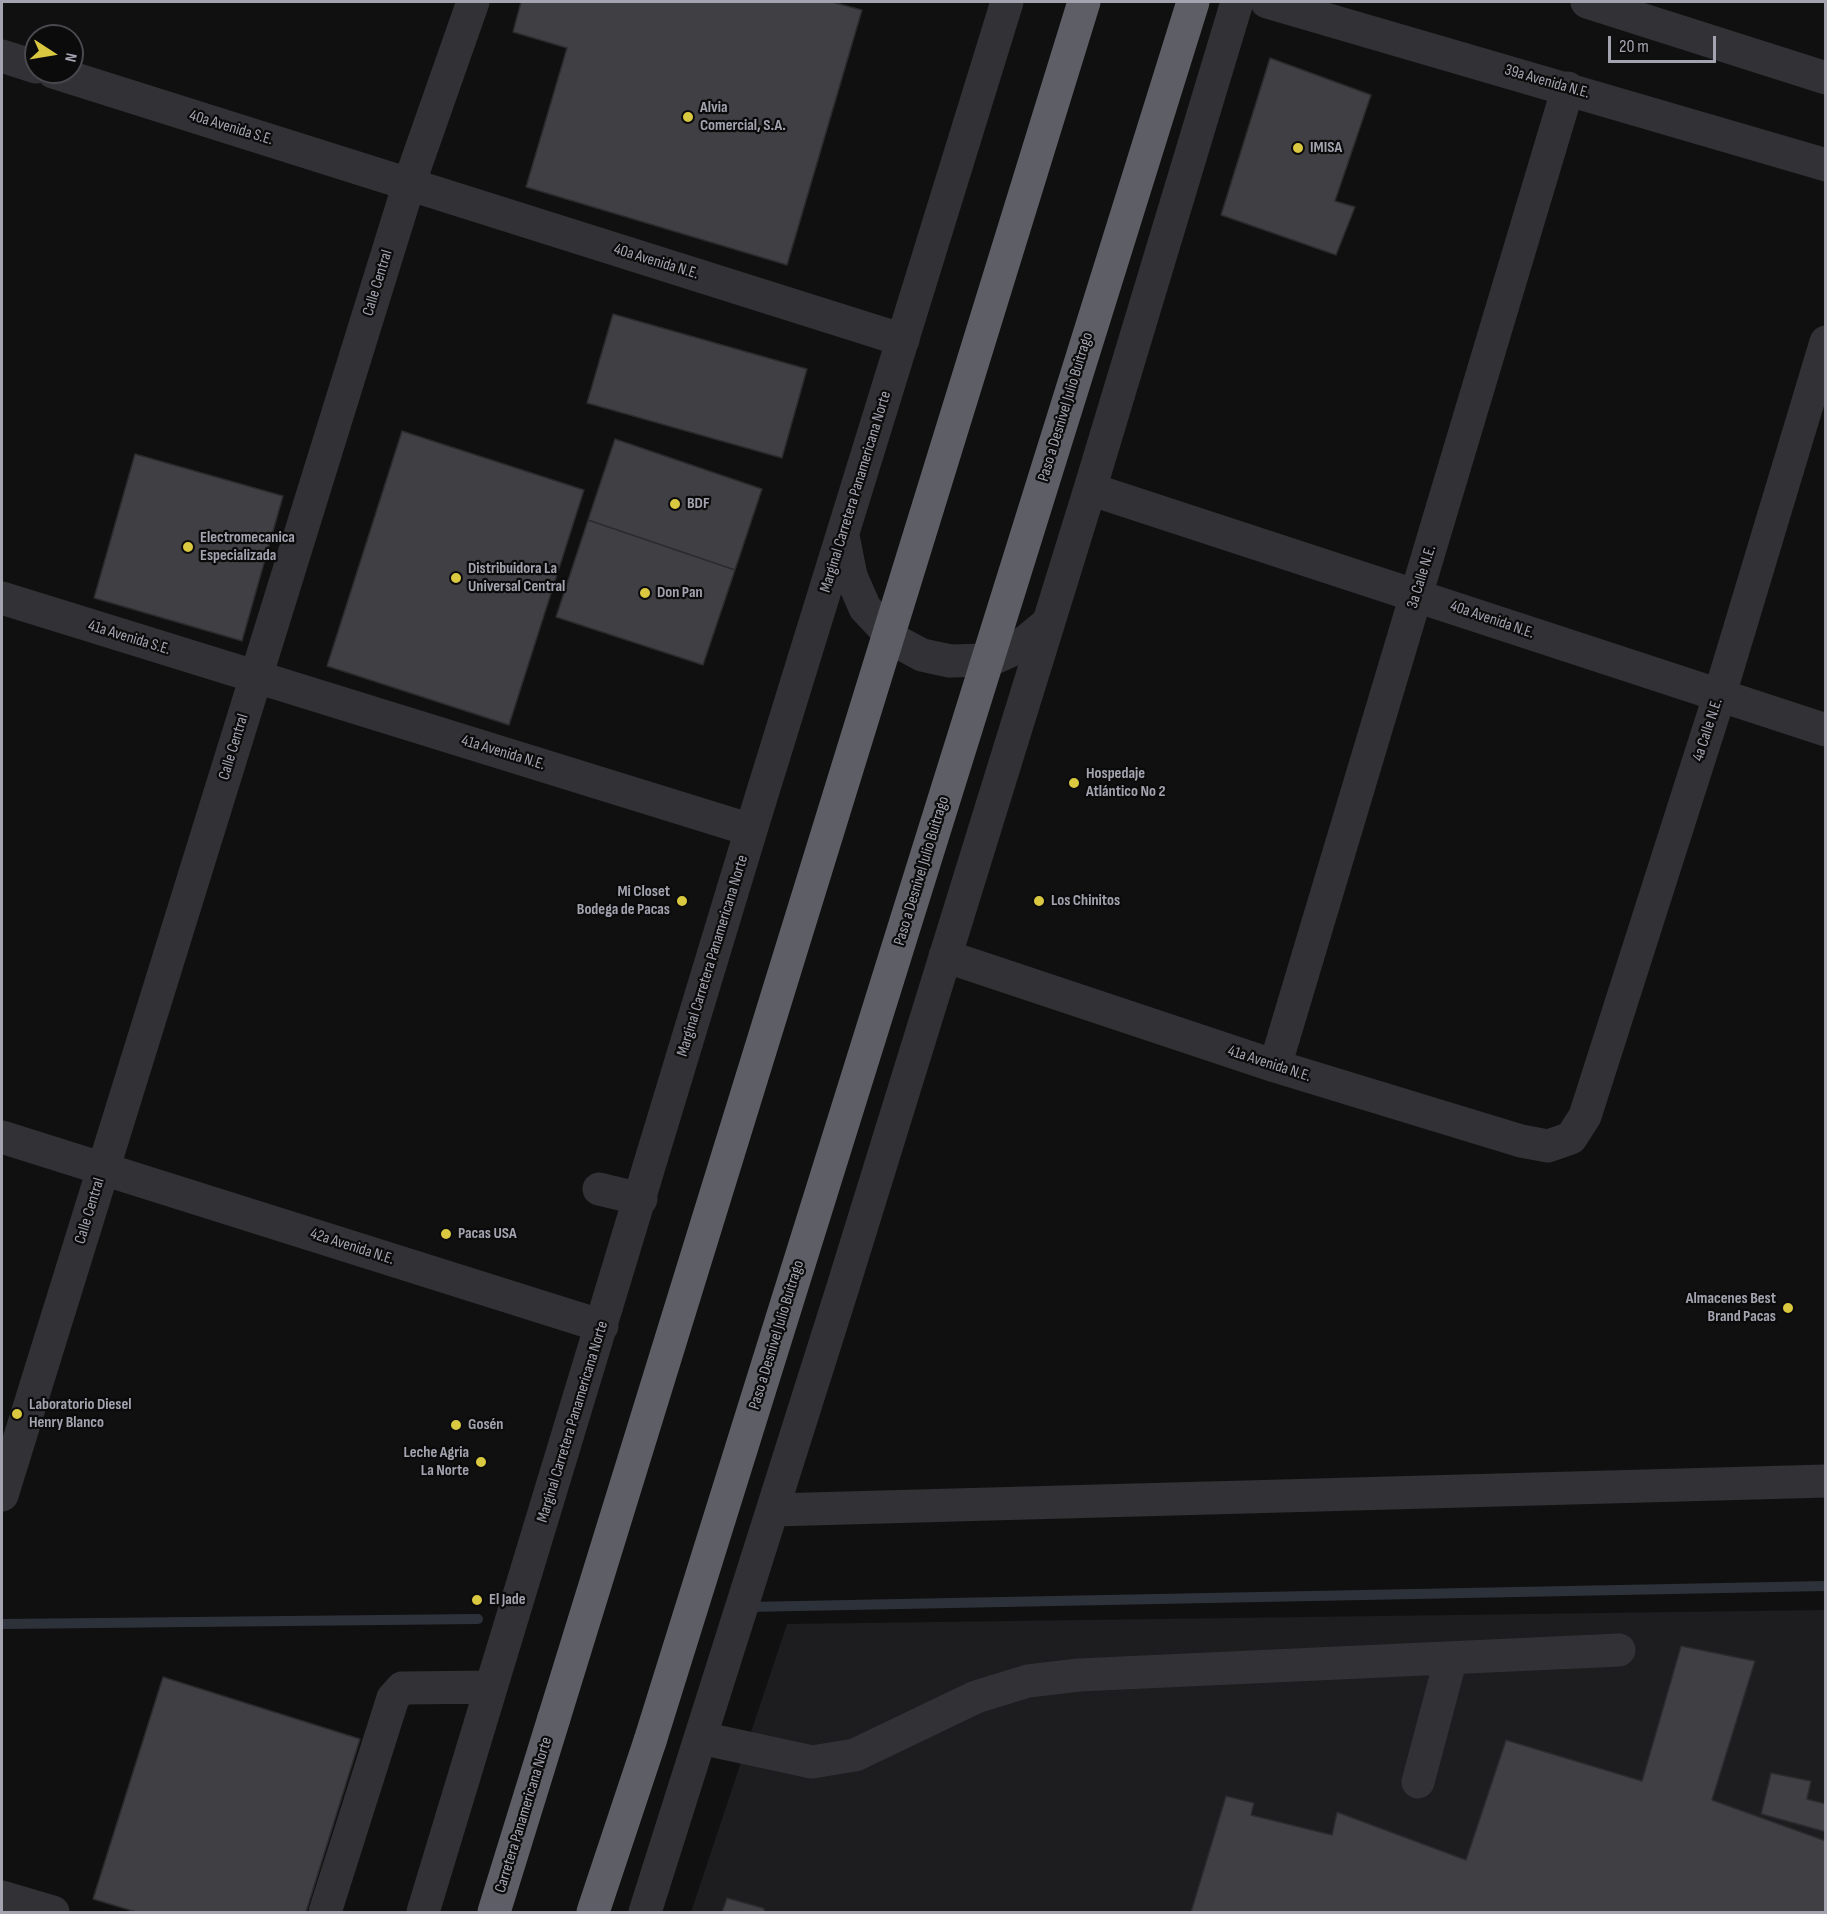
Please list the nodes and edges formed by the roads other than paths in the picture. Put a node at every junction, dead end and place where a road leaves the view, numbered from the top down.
1 (473, 2) edge
2 (1084, 2) edge
3 (1193, 2) edge
4 (1237, 2) edge
5 (1268, 2) edge
6 (1599, 3) edge
7 (1003, 8) edge
8 (2, 56) edge
9 (24, 63) edge
10 (1826, 78) edge
11 (84, 82) edge
12 (1568, 88) junction
13 (1826, 165) edge
14 (409, 184) junction
15 (903, 340) junction
16 (1826, 342) edge
17 (1090, 489) junction
18 (843, 534) junction
19 (1417, 595) junction
20 (2, 598) edge
21 (1048, 623) junction
22 (256, 677) junction
23 (1719, 697) junction
24 (1826, 730) edge
25 (751, 830) junction
26 (945, 956) junction
27 (1275, 1066) junction
28 (1585, 1116) joint
29 (2, 1137) edge
30 (103, 1168) junction
31 (599, 1189) dead end
32 (641, 1199) junction
33 (602, 1326) junction
34 (1826, 1481) edge
35 (2, 1495) edge
36 (772, 1510) junction
37 (1619, 1650) dead end
38 (1451, 1658) junction
39 (491, 1687) junction
40 (701, 1738) junction
41 (1418, 1782) dead end
42 (2, 1897) edge
43 (53, 1912) edge
44 (325, 1912) edge
45 (423, 1912) edge
46 (494, 1912) edge
47 (593, 1912) edge
48 (645, 1912) edge

1 - 14 street, Calle Central
2 - 46 highway, Carretera Panamericana Norte, bridge
3 - 47 highway, Paso a Desnivel Julio Buitrago, bridge
4 - 17 street
5 - 12 street, 39a Avenida N.E.
6 - 10 street
7 - 15 street, Marginal Carretera Panamericana Norte
8 - 9 street
11 - 14 street, 40a Avenida S.E.
12 - 13 street, 39a Avenida N.E.
12 - 19 street, 3a Calle N.E.
14 - 15 street, 40a Avenida N.E.
14 - 22 street, Calle Central
15 - 18 street, Marginal Carretera Panamericana Norte
16 - 23 street, 4a Calle N.E.
17 - 19 street, 40a Avenida N.E.
17 - 21 street
18 - 21 street
18 - 25 street, Marginal Carretera Panamericana Norte
19 - 23 street, 40a Avenida N.E.
19 - 27 street, 3a Calle N.E.
20 - 22 street, 41a Avenida S.E.
21 - 26 street
22 - 25 street, 41a Avenida N.E.
22 - 30 street, Calle Central
23 - 24 street, 40a Avenida N.E.
23 - 28 street, 4a Calle N.E.
25 - 32 street, Marginal Carretera Panamericana Norte
26 - 27 street, 41a Avenida N.E.
26 - 36 street
27 - 28 street, 41a Avenida N.E.
29 - 30 street, 42a Avenida N.E.
30 - 33 street, 42a Avenida N.E.
30 - 35 street, Calle Central
31 - 32 street
32 - 33 street, Marginal Carretera Panamericana Norte
33 - 39 street, Marginal Carretera Panamericana Norte
34 - 36 street
36 - 40 street
37 - 38 street
38 - 40 street
38 - 41 street
39 - 44 street
39 - 45 street, Marginal Carretera Panamericana Norte
40 - 48 street
42 - 43 street

